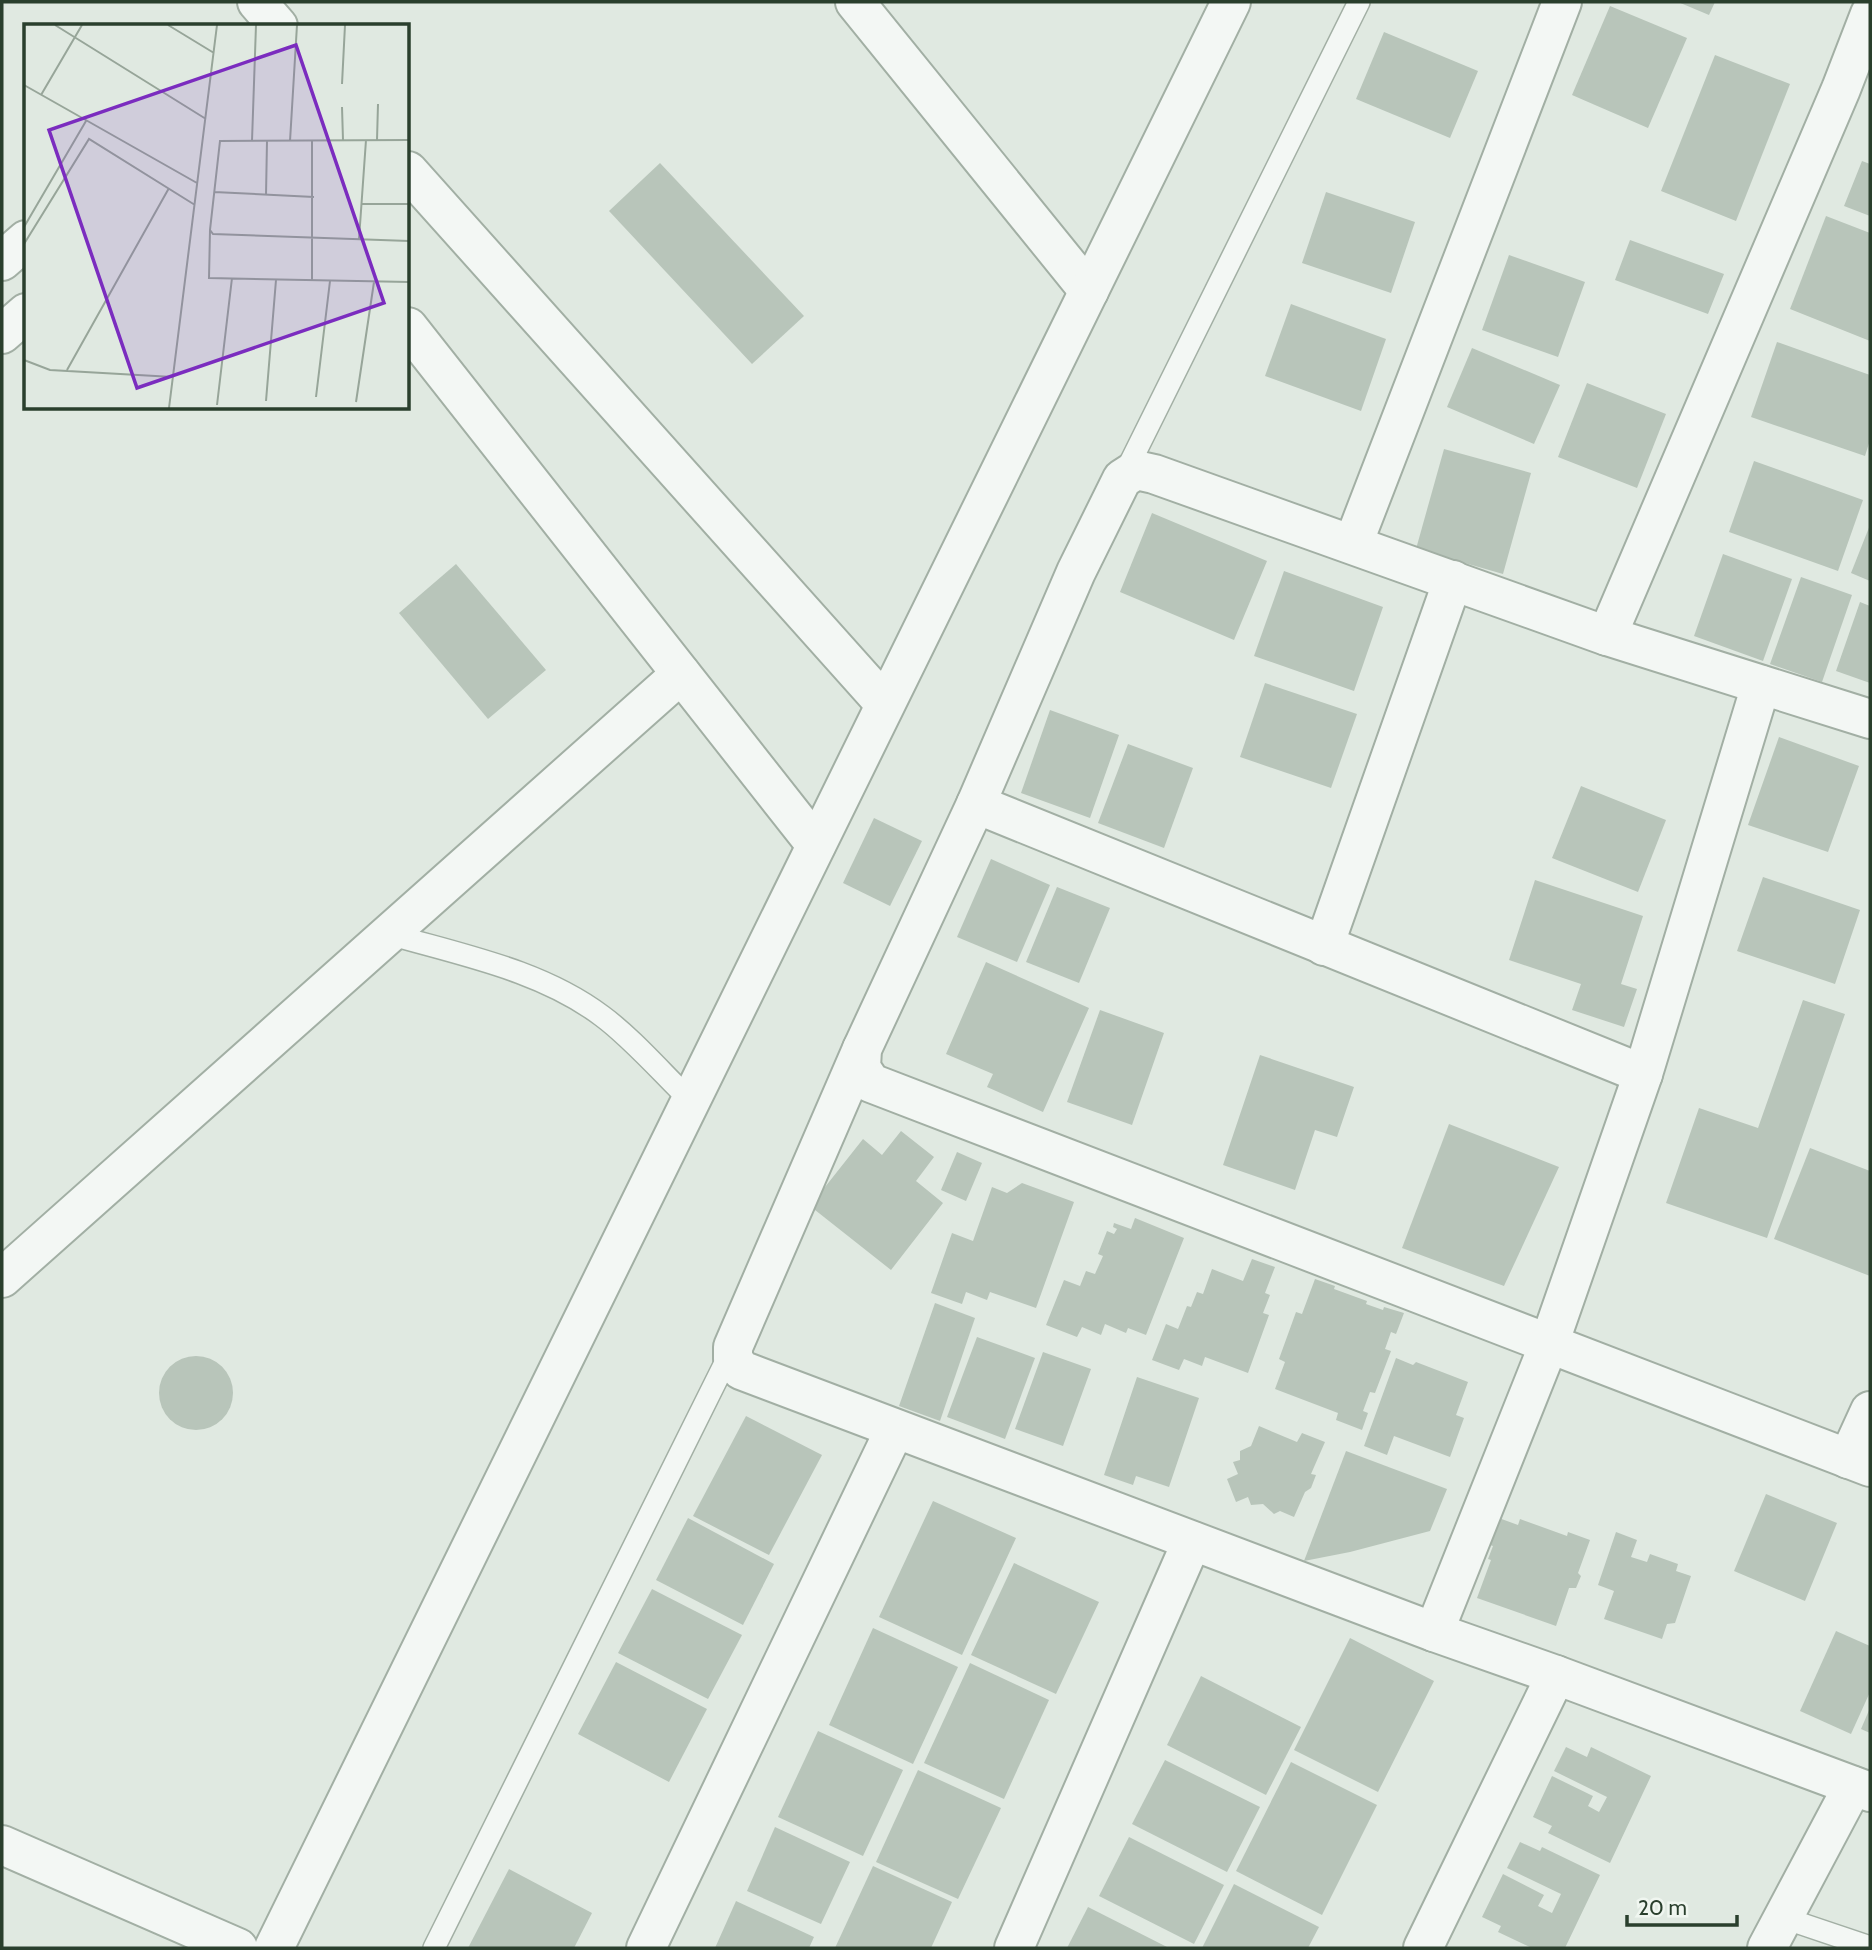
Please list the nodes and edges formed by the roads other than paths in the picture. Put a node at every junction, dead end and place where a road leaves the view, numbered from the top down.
1 (855, 2) edge
2 (1231, 2) edge
3 (1359, 2) edge
4 (1562, 2) edge
5 (1870, 14) edge
6 (410, 173) edge
7 (24, 242) edge
8 (2, 261) edge
9 (1089, 291) junction
10 (24, 315) edge
11 (410, 330) edge
12 (2, 334) edge
13 (1122, 479) junction
14 (1353, 544) junction
15 (1453, 580) junction
16 (1608, 636) junction
17 (681, 674) junction
18 (1761, 685) junction
19 (885, 704) junction
20 (1870, 719) edge
21 (976, 804) junction
22 (816, 845) junction
23 (389, 934) junction
24 (1324, 946) junction
25 (862, 1049) junction
26 (1643, 1074) junction
27 (691, 1101) junction
28 (2, 1278) edge
29 (1549, 1344) junction
30 (733, 1348) junction
31 (1870, 1411) edge
32 (895, 1429) junction
33 (1859, 1463) edge
34 (1192, 1541) junction
35 (1434, 1632) junction
36 (1556, 1675) junction
37 (1862, 1789) edge
38 (2, 1845) edge
39 (1776, 1933) edge
40 (1870, 1947) edge
41 (238, 1948) edge
42 (274, 1948) edge
43 (434, 1948) edge
44 (646, 1948) edge
45 (1014, 1948) edge
46 (1423, 1948) edge

1 - 9 street
2 - 9 street
3 - 13 lane
4 - 14 street
5 - 16 street
6 - 19 street
7 - 8 street
9 - 19 street
10 - 12 street
11 - 17 street
13 - 14 street
13 - 21 street
14 - 15 street
15 - 16 street
15 - 24 street
16 - 18 street
17 - 22 street
17 - 23 street
18 - 20 street
18 - 26 street
19 - 22 street
21 - 24 street
21 - 25 street
22 - 27 street
23 - 27 lane
23 - 28 street
24 - 26 street
25 - 29 street
25 - 30 street
26 - 29 street
27 - 42 street
29 - 33 street
29 - 35 street
30 - 32 street
30 - 43 lane
31 - 33 street
32 - 34 street
32 - 44 street
34 - 35 street
34 - 45 street
35 - 36 street
36 - 37 street
36 - 46 street
37 - 39 street
38 - 41 street
39 - 40 lane

